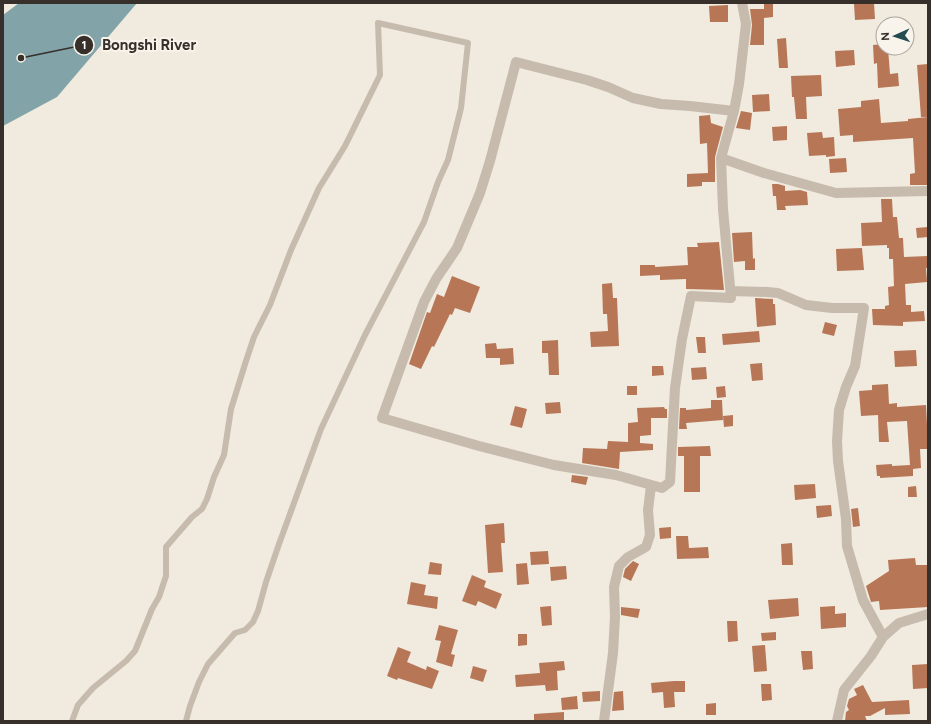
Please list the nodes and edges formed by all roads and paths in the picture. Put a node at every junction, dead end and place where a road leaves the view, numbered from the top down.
1 (742, 3) edge
2 (734, 111) junction
3 (721, 158) junction
4 (928, 191) edge
5 (731, 292) junction
6 (651, 486) junction
7 (928, 614) edge
8 (883, 637) junction
9 (72, 721) edge
10 (186, 721) edge
11 (604, 721) edge
12 (837, 721) edge

1 - 2 street
2 - 3 street
2 - 6 street
3 - 4 street
3 - 5 street
5 - 6 street
5 - 8 street
6 - 11 street
7 - 8 street
8 - 12 street
9 - 10 lane

